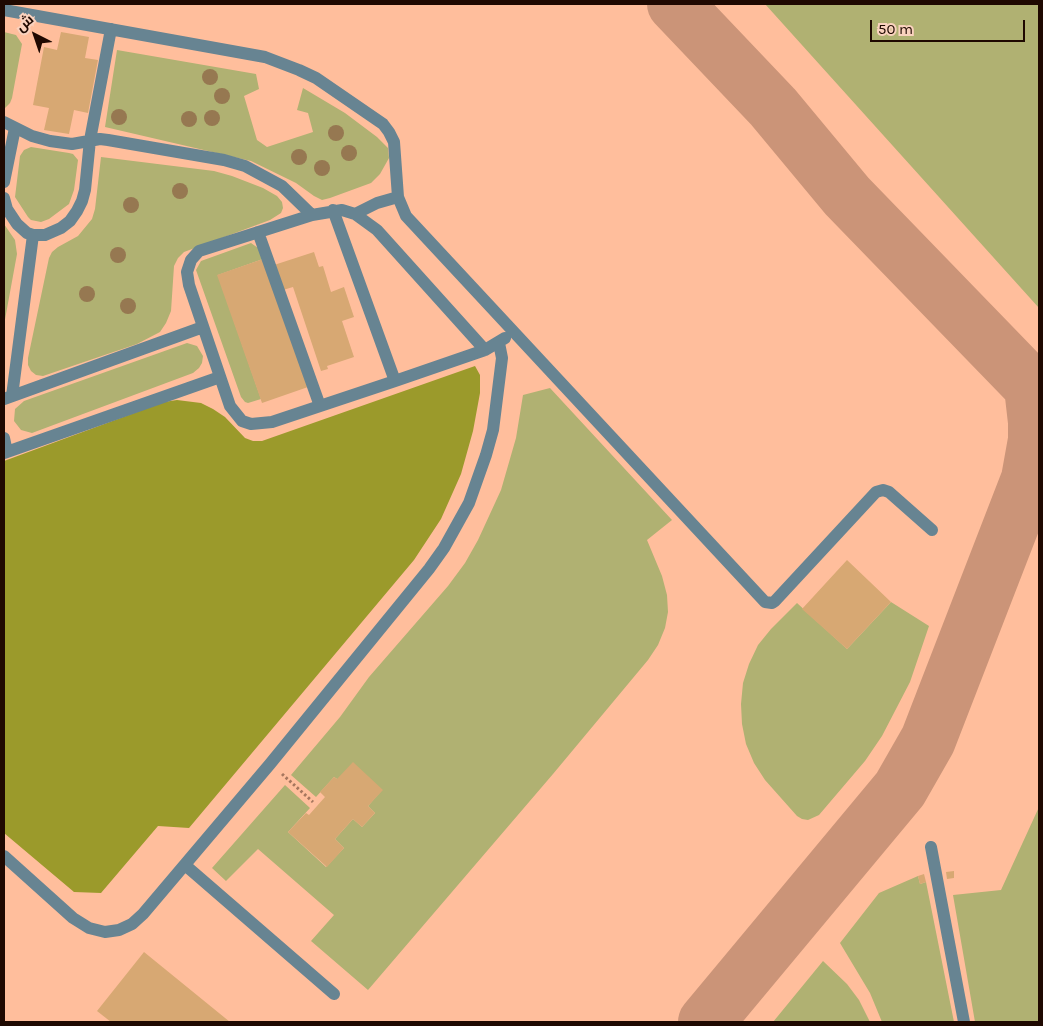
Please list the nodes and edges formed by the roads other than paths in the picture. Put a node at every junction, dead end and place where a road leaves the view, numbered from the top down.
1 (4, 10) edge
2 (111, 29) junction
3 (10, 125) edge
4 (90, 140) junction
5 (4, 182) edge
6 (398, 197) junction
7 (4, 198) edge
8 (333, 210) junction
9 (312, 214) junction
10 (355, 214) junction
11 (258, 232) junction
12 (33, 235) junction
13 (203, 327) junction
14 (512, 332) junction
15 (498, 343) junction
16 (485, 350) junction
17 (220, 377) junction
18 (395, 381) junction
19 (8, 398) edge
20 (320, 406) junction
21 (4, 438) edge
22 (5, 453) edge
23 (932, 530) dead end
24 (931, 847) dead end
25 (4, 856) edge
26 (185, 865) junction
27 (334, 994) dead end
28 (964, 1022) edge

1 - 2 lane
2 - 4 lane
2 - 6 lane
3 - 4 lane
3 - 5 lane
4 - 9 lane
4 - 12 lane
6 - 10 lane
6 - 14 lane
7 - 12 lane
8 - 9 lane
8 - 10 lane
8 - 18 lane
9 - 11 lane
10 - 16 lane
11 - 13 lane
11 - 20 lane
12 - 19 lane
13 - 17 lane
13 - 19 lane
14 - 15 lane
14 - 23 lane
15 - 16 lane
15 - 26 lane
16 - 18 lane
17 - 20 lane
17 - 22 lane
18 - 20 lane
21 - 22 lane
24 - 28 lane
25 - 26 lane
26 - 27 lane

